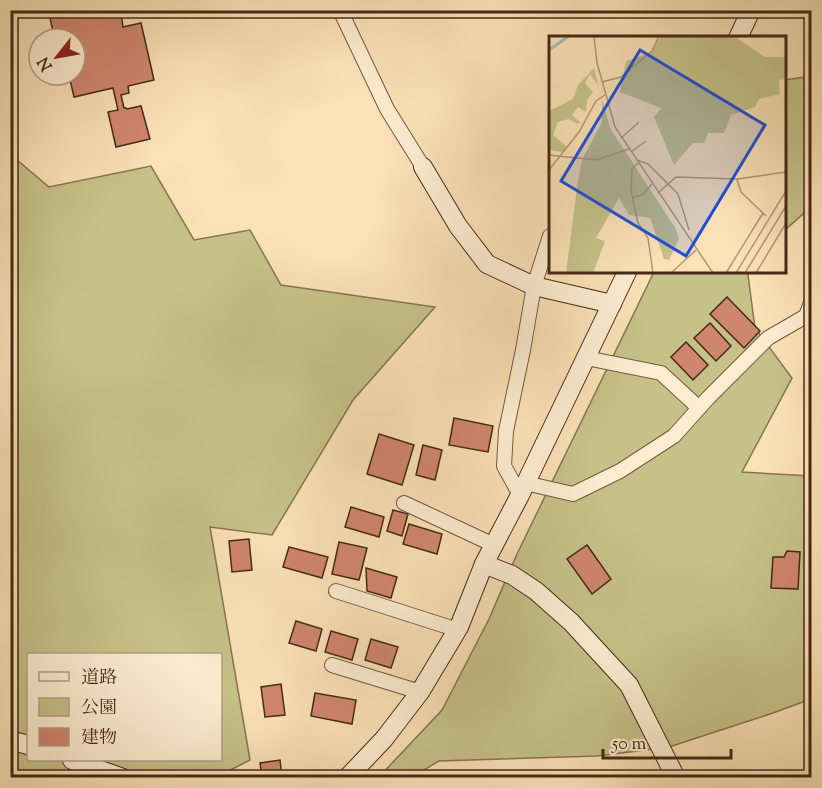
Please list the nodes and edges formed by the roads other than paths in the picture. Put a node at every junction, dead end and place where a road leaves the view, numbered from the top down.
1 (340, 10) edge
2 (751, 10) edge
3 (739, 36) edge
4 (423, 167) joint
5 (549, 239) edge
6 (627, 273) edge
7 (534, 285) junction
8 (812, 300) edge
9 (612, 304) junction
10 (586, 358) junction
11 (699, 408) junction
12 (523, 489) junction
13 (404, 503) dead end
14 (494, 545) junction
15 (484, 564) junction
16 (336, 591) dead end
17 (458, 630) junction
18 (332, 665) dead end
19 (420, 692) junction
20 (10, 740) edge
21 (27, 745) edge
22 (78, 761) edge
23 (123, 777) edge
24 (347, 777) edge
25 (676, 777) edge

1 - 4 street
2 - 3 street
4 - 7 street
5 - 7 street
6 - 9 street
7 - 9 street
7 - 12 street
8 - 11 street
9 - 10 street
10 - 11 street
10 - 12 street
11 - 12 street
12 - 14 street
13 - 14 street
14 - 15 street
15 - 17 street
15 - 25 street
16 - 17 street
17 - 19 street
18 - 19 street
19 - 24 street
20 - 21 street
22 - 23 street

